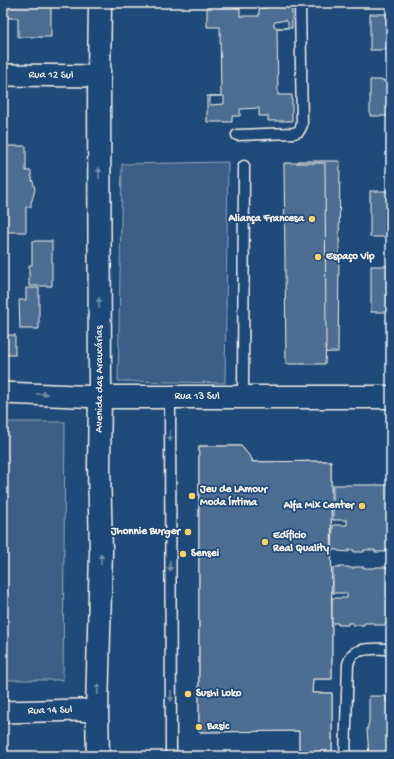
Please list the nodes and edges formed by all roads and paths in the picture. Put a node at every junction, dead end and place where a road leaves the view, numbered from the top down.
1 (100, 3) edge
2 (300, 3) edge
3 (3, 75) edge
4 (98, 76) junction
5 (237, 135) dead end
6 (244, 166) dead end
7 (3, 393) edge
8 (100, 397) junction
9 (170, 397) junction
10 (243, 397) junction
11 (391, 397) edge
12 (391, 649) edge
13 (3, 712) edge
14 (97, 712) junction
15 (98, 756) edge
16 (171, 756) edge
17 (345, 756) edge

1 - 4 main road, Avenida das Araucárias
2 - 5 lane
3 - 4 street, Rua 12 Sul
8 -> 4 main road, Avenida das Araucárias
6 - 10 lane
7 -> 8 street, Rua 13 Sul
8 - 9 main road, Rua 13 Sul
14 -> 8 main road, Avenida das Araucárias
9 - 10 main road, Rua 13 Sul
9 -> 16 lane
10 - 11 main road, Rua 13 Sul
12 - 17 lane
13 - 14 street, Rua 14 Sul
14 - 15 main road, Avenida das Araucárias

